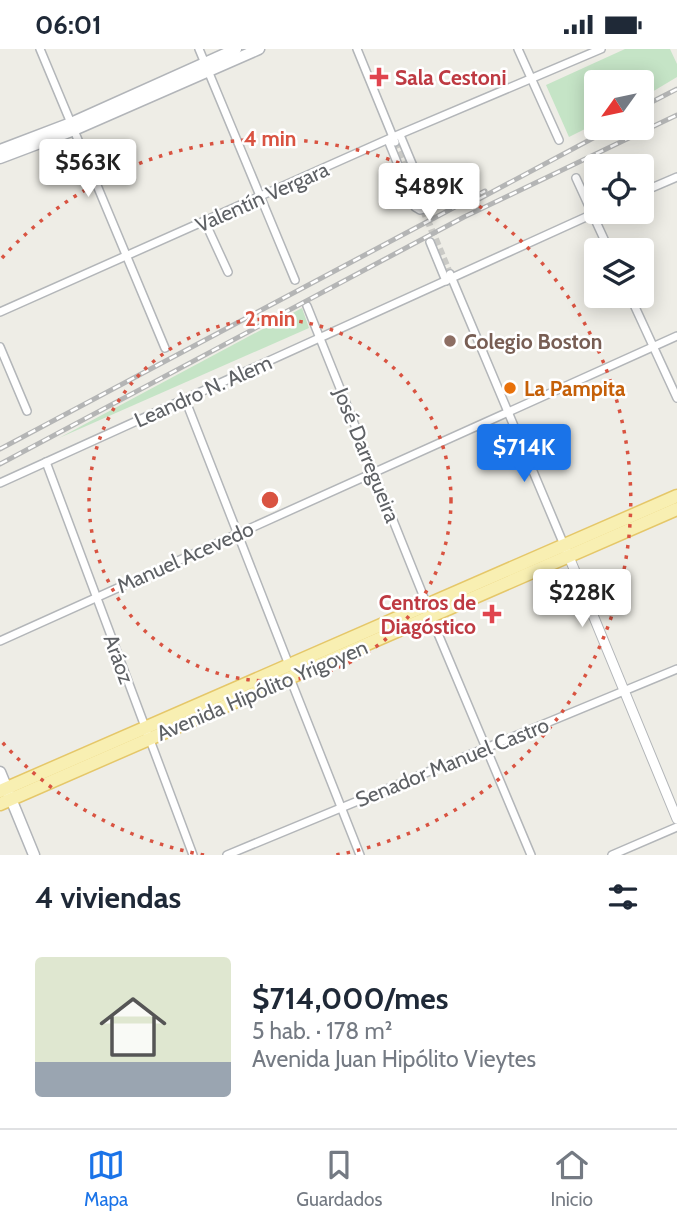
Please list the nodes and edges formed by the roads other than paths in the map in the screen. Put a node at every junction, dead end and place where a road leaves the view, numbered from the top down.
1 (40, 49) edge
2 (199, 49) edge
3 (236, 49) edge
4 (259, 49) edge
5 (357, 49) edge
6 (518, 49) edge
7 (601, 49) edge
8 (206, 68) junction
9 (531, 80) junction
10 (72, 127) junction
11 (394, 139) junction
12 (559, 140) dead end
13 (0, 150) edge
14 (0, 158) edge
15 (677, 177) edge
16 (576, 178) dead end
17 (654, 187) edge
18 (584, 193) edge
19 (260, 198) junction
20 (584, 218) edge
21 (205, 222) junction
22 (430, 242) dead end
23 (128, 257) junction
24 (228, 272) dead end
25 (449, 278) junction
26 (295, 280) dead end
27 (307, 306) dead end
28 (636, 308) edge
29 (0, 312) edge
30 (677, 336) edge
31 (321, 338) junction
32 (653, 346) junction
33 (0, 347) edge
34 (165, 348) dead end
35 (677, 398) edge
36 (186, 399) junction
37 (27, 411) dead end
38 (510, 413) junction
39 (46, 463) junction
40 (374, 473) junction
41 (0, 483) edge
42 (677, 496) edge
43 (677, 509) edge
44 (238, 534) junction
45 (566, 550) junction
46 (97, 596) junction
47 (429, 611) junction
48 (0, 641) edge
49 (677, 669) edge
50 (289, 672) junction
51 (624, 691) junction
52 (146, 734) junction
53 (485, 749) junction
54 (0, 772) edge
55 (4, 795) edge
56 (341, 808) junction
57 (677, 819) edge
58 (677, 827) edge
59 (34, 855) edge
60 (193, 855) edge
61 (227, 855) edge
62 (360, 855) edge
63 (531, 855) edge
64 (612, 855) edge

1 - 10 street
2 - 8 street
3 - 8 main road
4 - 8 main road
5 - 11 street
6 - 9 street
7 - 9 street, Valentín Vergara
8 - 10 main road
8 - 19 street
9 - 11 street, Valentín Vergara
9 - 12 street
10 - 13 main road
10 - 14 main road
10 - 23 street
11 - 11 street
11 - 19 street, Valentín Vergara
15 - 17 street
16 - 18 street
19 - 21 street, Valentín Vergara
19 - 26 street
20 - 25 street, Leandro N. Alem
21 - 23 street, Valentín Vergara
21 - 24 street
22 - 25 street
23 - 29 street, Valentín Vergara
23 - 34 street
25 - 31 street, Leandro N. Alem
25 - 38 street
27 - 31 street, José Darregueira
28 - 32 street
30 - 32 street, Manuel Acevedo
31 - 36 street, Leandro N. Alem
31 - 40 street, José Darregueira
32 - 35 street
32 - 38 street, Manuel Acevedo
33 - 37 street
36 - 39 street, Leandro N. Alem
36 - 44 street
38 - 40 street, Manuel Acevedo
38 - 45 street
39 - 41 street, Leandro N. Alem
39 - 46 street, Aráoz
40 - 44 street, Manuel Acevedo
40 - 47 street, José Darregueira
42 - 45 main road, Avenida Hipólito Yrigoyen
43 - 45 main road, Avenida Hipólito Yrigoyen
44 - 46 street, Manuel Acevedo
44 - 50 street
45 - 47 main road, Avenida Hipólito Yrigoyen
45 - 51 street
46 - 48 street, Manuel Acevedo
46 - 52 street, Aráoz
47 - 50 main road, Avenida Hipólito Yrigoyen
47 - 53 street, José Darregueira
49 - 51 street, Senador Manuel Castro
50 - 52 main road, Avenida Hipólito Yrigoyen
50 - 56 street
51 - 53 street, Senador Manuel Castro
51 - 57 street
52 - 55 main road, Avenida Hipólito Yrigoyen
52 - 60 street, Aráoz
53 - 56 street, Senador Manuel Castro
53 - 63 street, José Darregueira
54 - 55 main road
55 - 59 main road
56 - 61 street, Senador Manuel Castro
56 - 62 street
58 - 64 street

